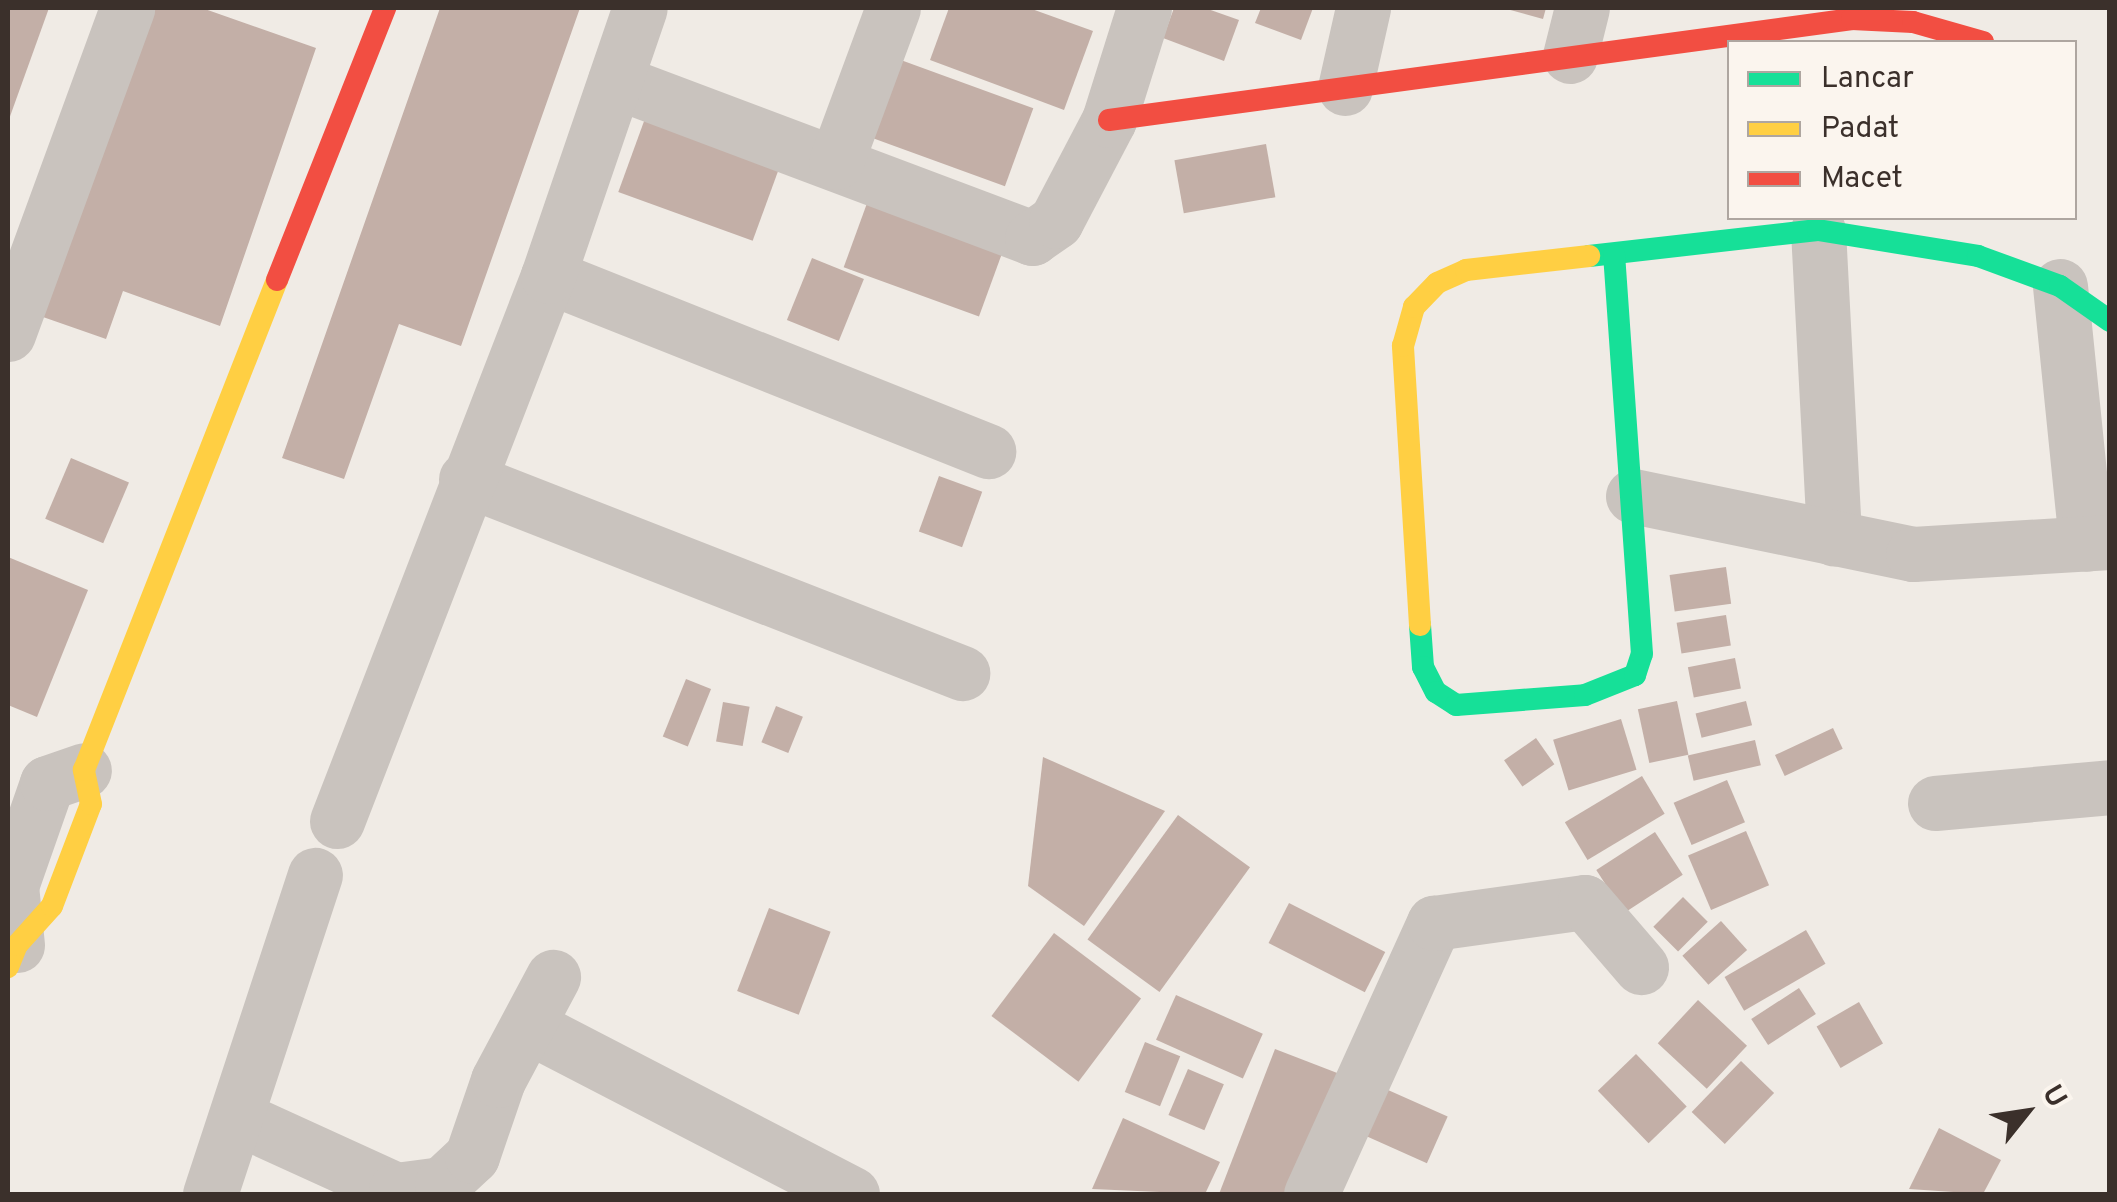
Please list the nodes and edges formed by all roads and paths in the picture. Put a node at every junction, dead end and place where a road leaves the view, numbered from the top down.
1 (126, 8) edge
2 (640, 8) edge
3 (894, 8) edge
4 (1141, 8) edge
5 (1364, 8) edge
6 (376, 10) edge
7 (1802, 17) edge
8 (1576, 32) edge
9 (1977, 40) edge
10 (615, 81) junction
11 (1345, 88) junction
12 (1109, 120) junction
13 (836, 162) junction
14 (1818, 230) junction
15 (1614, 254) junction
16 (548, 276) junction
17 (2060, 286) junction
18 (2110, 321) edge
19 (8, 334) edge
20 (988, 451) dead end
21 (466, 479) junction
22 (1634, 496) junction
23 (1834, 539) junction
24 (2098, 543) edge
25 (962, 673) dead end
26 (84, 770) joint
27 (2110, 786) edge
28 (1935, 803) dead end
29 (337, 821) dead end
30 (315, 876) dead end
31 (12, 956) edge
32 (1642, 967) dead end
33 (553, 978) dead end
34 (528, 1026) junction
35 (236, 1117) junction
36 (210, 1194) edge
37 (852, 1194) edge
38 (1311, 1194) edge

1 - 19 street
2 - 10 street
3 - 13 street
4 - 12 street
5 - 11 street
6 - 26 street
7 - 8 street
7 - 9 street
8 - 11 street
10 - 13 street
10 - 16 street
11 - 12 street
12 - 13 street
14 - 15 street
14 - 17 street
14 - 23 street
15 - 22 street
15 - 22 street
16 - 20 street
16 - 21 street
17 - 18 street
17 - 24 street
21 - 25 street
21 - 29 street
22 - 23 street
23 - 24 street
26 - 31 street
27 - 28 street
30 - 35 street
32 - 38 street
33 - 34 street
34 - 35 street
34 - 37 street
35 - 36 street

